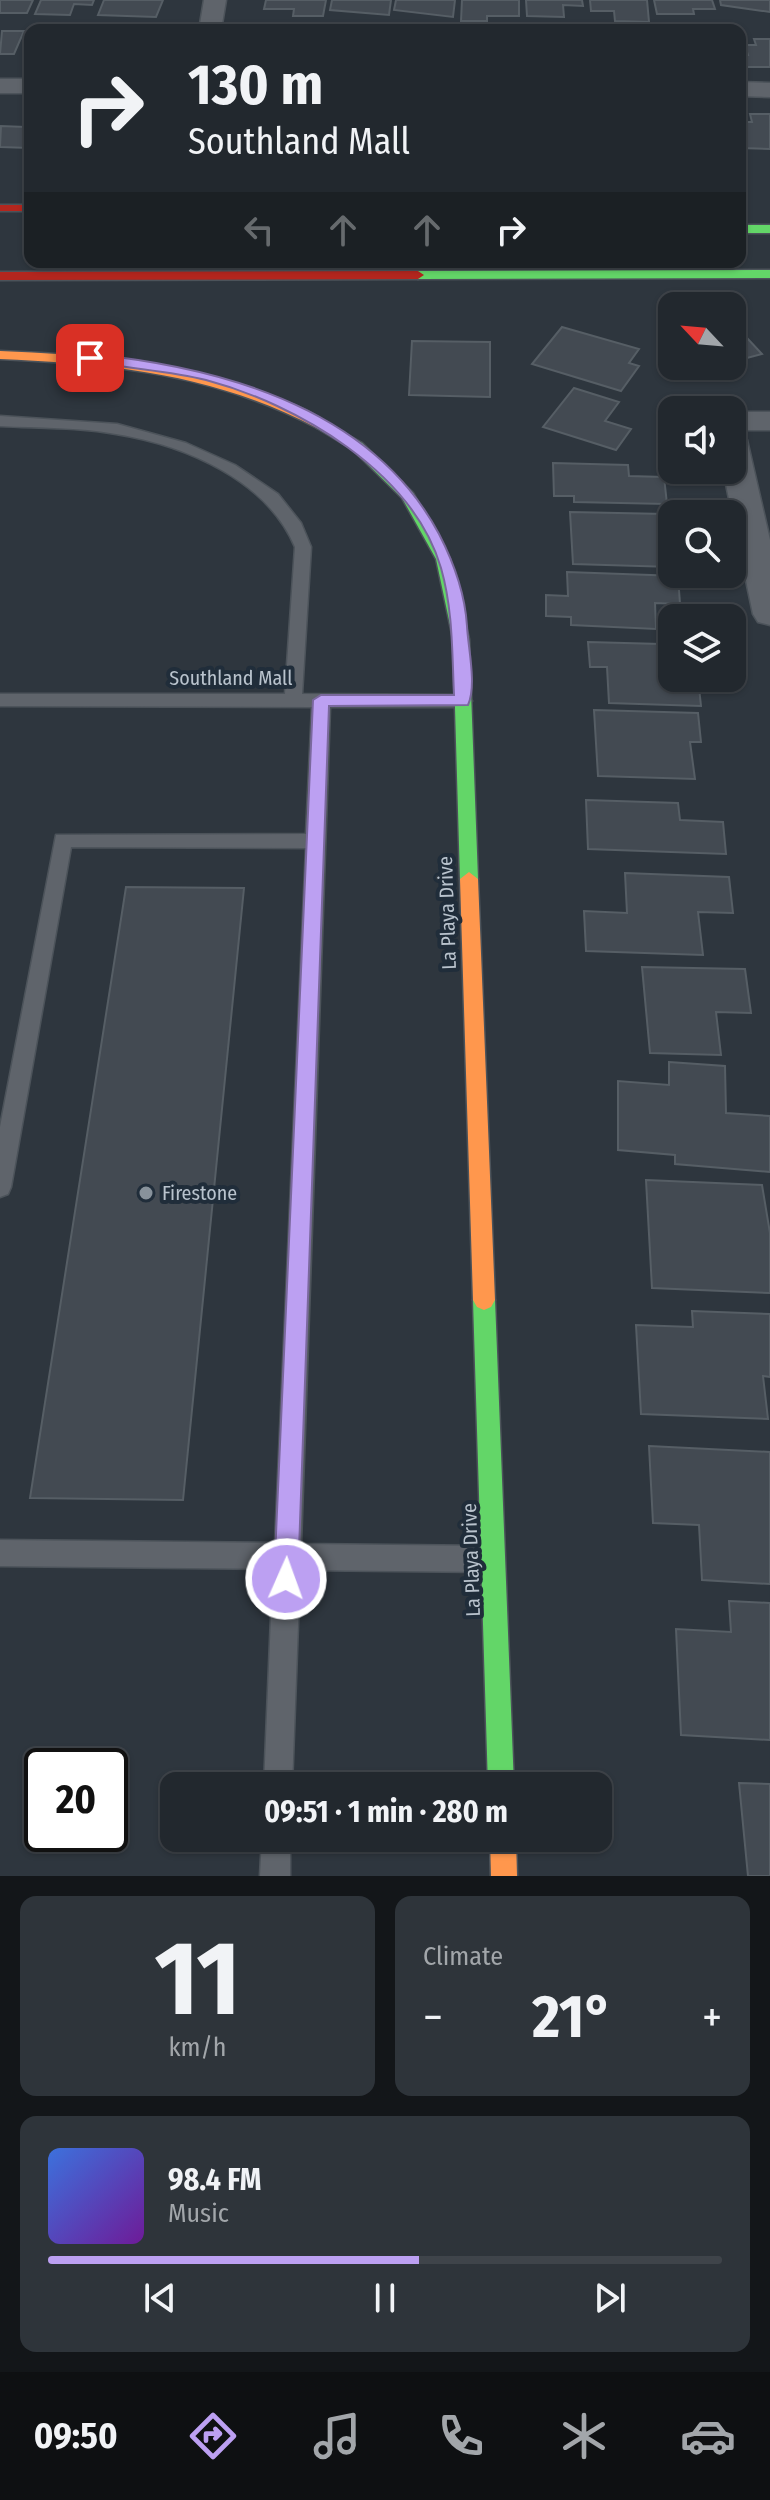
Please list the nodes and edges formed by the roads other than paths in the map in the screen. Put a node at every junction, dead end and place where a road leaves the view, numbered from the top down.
1 (215, 0) edge
2 (211, 24) edge
3 (0, 86) edge
4 (24, 86) edge
5 (746, 89) edge
6 (770, 90) edge
7 (0, 208) edge
8 (24, 208) edge
9 (746, 229) edge
10 (770, 229) edge
11 (746, 245) edge
12 (770, 245) edge
13 (770, 274) edge
14 (0, 276) edge
15 (0, 355) edge
16 (0, 421) edge
17 (746, 421) edge
18 (770, 421) edge
19 (742, 484) edge
20 (770, 614) edge
21 (0, 700) edge
22 (321, 700) junction
23 (293, 701) junction
24 (463, 701) junction
25 (316, 841) junction
26 (0, 1187) edge
27 (0, 1553) edge
28 (287, 1558) junction
29 (493, 1559) junction
30 (279, 1772) edge
31 (501, 1772) edge
32 (276, 1852) edge
33 (503, 1852) edge
34 (275, 1876) edge
35 (504, 1876) edge

1 - 2 street
3 - 4 street
5 - 6 street
7 - 8 main road
9 - 10 main road
11 - 12 main road
13 - 14 main road
15 - 24 main road, La Playa Drive
16 - 23 lane
17 - 18 street
19 - 20 street
21 - 23 lane, Southland Mall
22 - 23 lane, Southland Mall
22 - 24 lane, Southland Mall
22 - 25 lane
24 - 29 main road, La Playa Drive
25 - 26 lane
25 - 28 lane
27 - 28 lane
28 - 29 lane
28 - 30 lane
29 - 31 main road, La Playa Drive
32 - 34 lane
33 - 35 main road

